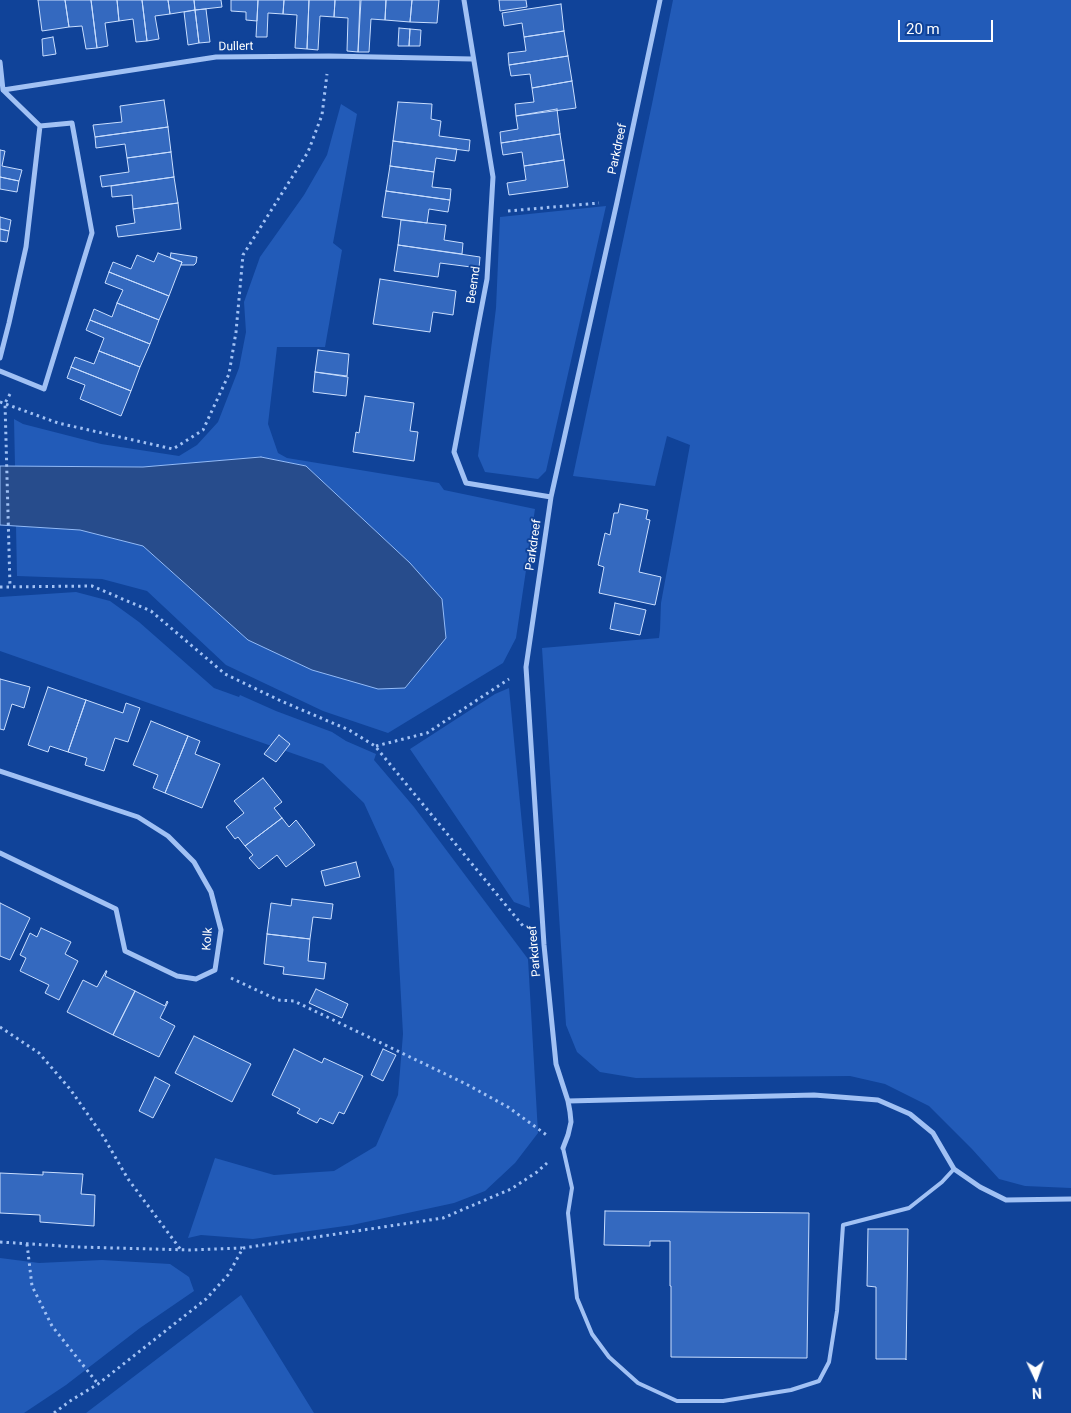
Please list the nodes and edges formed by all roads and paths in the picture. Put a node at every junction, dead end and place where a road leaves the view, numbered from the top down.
1 (464, 0) edge
2 (660, 0) edge
3 (329, 56) junction
4 (472, 59) junction
5 (0, 62) edge
6 (3, 90) junction
7 (40, 126) junction
8 (617, 202) junction
9 (491, 212) junction
10 (0, 358) edge
11 (0, 371) edge
12 (0, 402) edge
13 (5, 403) junction
14 (552, 497) junction
15 (0, 587) edge
16 (10, 587) junction
17 (526, 667) junction
18 (375, 746) junction
19 (0, 771) edge
20 (0, 853) edge
21 (544, 944) junction
22 (215, 970) junction
23 (0, 1027) edge
24 (568, 1101) junction
25 (563, 1148) junction
26 (954, 1169) junction
27 (1071, 1199) edge
28 (0, 1242) edge
29 (27, 1244) junction
30 (242, 1248) junction
31 (181, 1250) junction
32 (98, 1384) junction
33 (54, 1413) edge

1 - 4 street, Beemd
2 - 8 street, Parkdreef
3 - 4 street, Dullert
3 - 6 street, Dullert
3 - 13 path
4 - 9 street, Beemd
5 - 6 street
6 - 7 street
7 - 10 street
7 - 11 street
8 - 9 path
8 - 14 street, Parkdreef
9 - 14 street, Beemd
12 - 13 path
13 - 16 path
14 - 17 street, Parkdreef
15 - 16 path
16 - 18 path
17 - 18 path
17 - 21 street, Parkdreef
18 - 21 path
19 - 22 street, Kolk
20 - 22 street
21 - 24 street, Parkdreef
22 - 25 path
23 - 31 path
24 - 25 street, Parkdreef
24 - 26 street
25 - 26 lane
25 - 30 path
26 - 27 street
28 - 29 path
29 - 31 path
29 - 32 path
30 - 31 path
30 - 32 path
32 - 33 path

